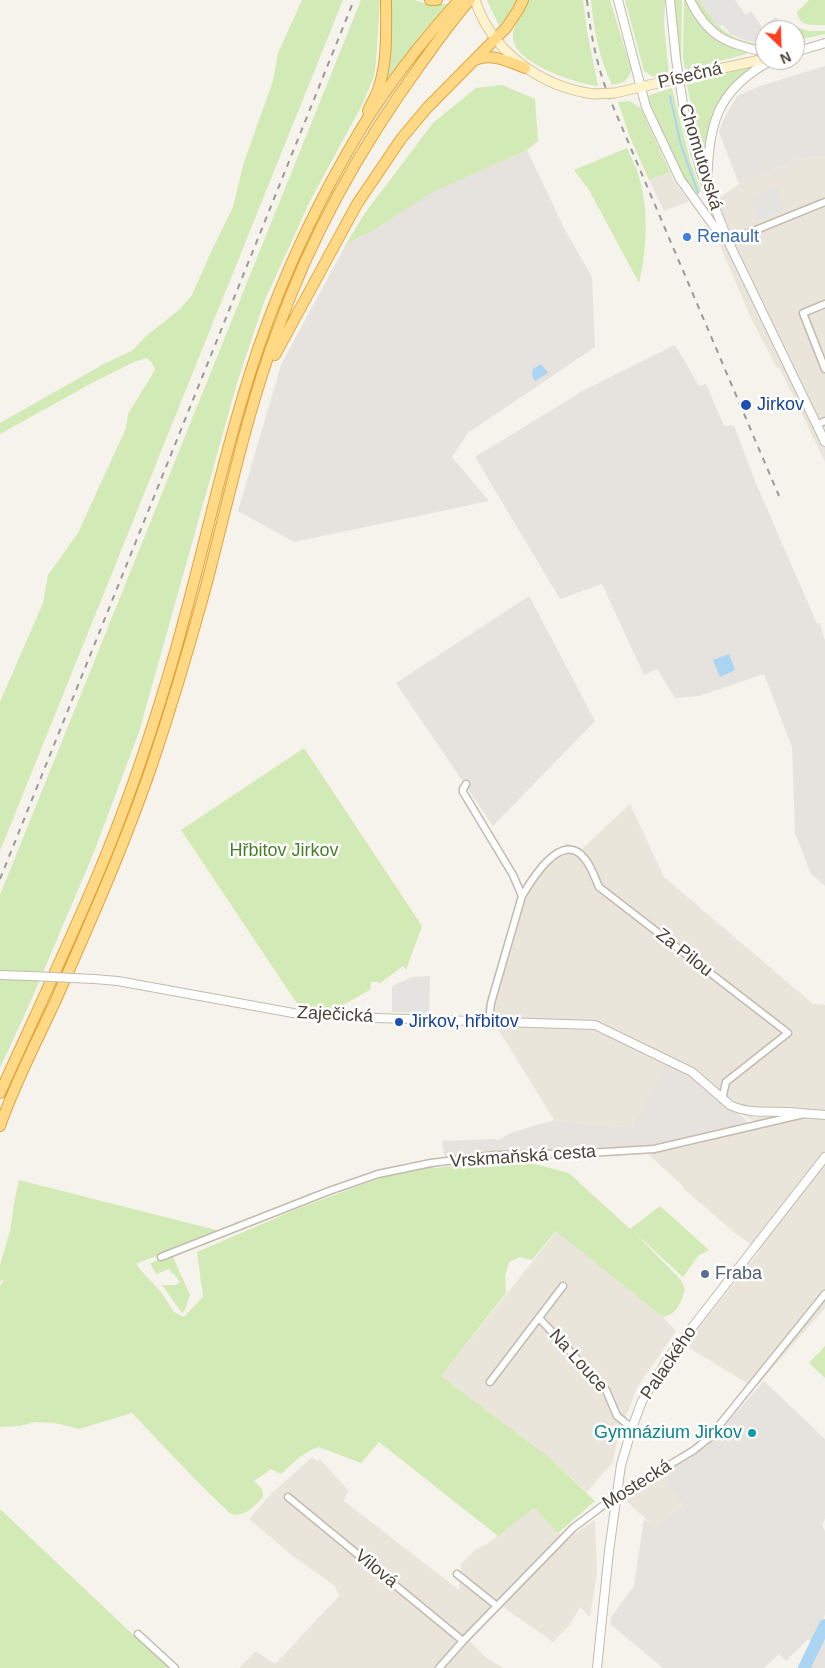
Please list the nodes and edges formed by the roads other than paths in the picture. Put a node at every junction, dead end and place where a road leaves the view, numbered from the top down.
1 (386, 0) edge
2 (430, 0) edge
3 (437, 0) edge
4 (459, 0) edge
5 (470, 0) edge
6 (475, 0) edge
7 (523, 0) edge
8 (618, 0) edge
9 (670, 0) edge
10 (690, 0) edge
11 (496, 39) junction
12 (825, 43) edge
13 (805, 49) edge
14 (755, 50) edge
15 (755, 61) edge
16 (471, 62) junction
17 (525, 68) junction
18 (756, 70) edge
19 (643, 87) junction
20 (362, 128) junction
21 (707, 190) junction
22 (825, 202) edge
23 (728, 243) junction
24 (825, 304) edge
25 (825, 370) edge
26 (249, 417) junction
27 (825, 421) edge
28 (817, 425) junction
29 (825, 442) edge
30 (466, 784) dead end
31 (522, 896) junction
32 (0, 975) edge
33 (489, 1021) junction
34 (0, 1093) edge
35 (722, 1099) junction
36 (808, 1114) junction
37 (825, 1115) edge
38 (0, 1126) edge
39 (825, 1157) edge
40 (161, 1256) dead end
41 (563, 1286) dead end
42 (825, 1294) edge
43 (539, 1318) junction
44 (490, 1382) dead end
45 (632, 1428) junction
46 (617, 1494) junction
47 (288, 1497) dead end
48 (457, 1574) dead end
49 (497, 1606) junction
50 (138, 1634) dead end
51 (463, 1641) junction
52 (175, 1668) edge
53 (439, 1668) edge
54 (597, 1668) edge

1 - 20 highway
2 - 3 highway
4 - 20 highway
5 - 26 highway
6 - 11 main road, Písečná
7 - 11 highway
8 - 19 street
9 - 21 street, Chomutovská
10 - 14 street
11 - 16 highway
11 - 17 main road, Písečná
12 - 13 street
15 - 19 main road, Písečná, bridge
16 - 17 highway
16 - 26 highway
17 - 19 main road, Písečná, bridge
18 - 21 street
19 - 23 street
20 - 34 highway
21 - 23 street, Chomutovská
22 - 23 street
23 - 28 street, Chomutovská
24 - 25 street
26 - 38 highway
27 - 28 street
28 - 29 street, Chomutovská
30 - 31 street
31 - 33 street
31 - 35 street, Za Pilou
32 - 33 street, Zaječická, bridge
33 - 35 street, Zaječická
35 - 36 street, Zaječická
36 - 37 street, Zaječická
36 - 40 street, Vrskmaňská cesta
39 - 45 street, Palackého
41 - 43 street, Na Louce
42 - 46 street, Mostecká
43 - 44 street, Na Louce
43 - 45 street, Na Louce
45 - 46 street, Palackého
46 - 49 street, Mostecká
46 - 54 street, Palackého
47 - 51 street, Vilová
48 - 49 street
49 - 51 street, Mostecká
50 - 52 street
51 - 53 street, Mostecká

